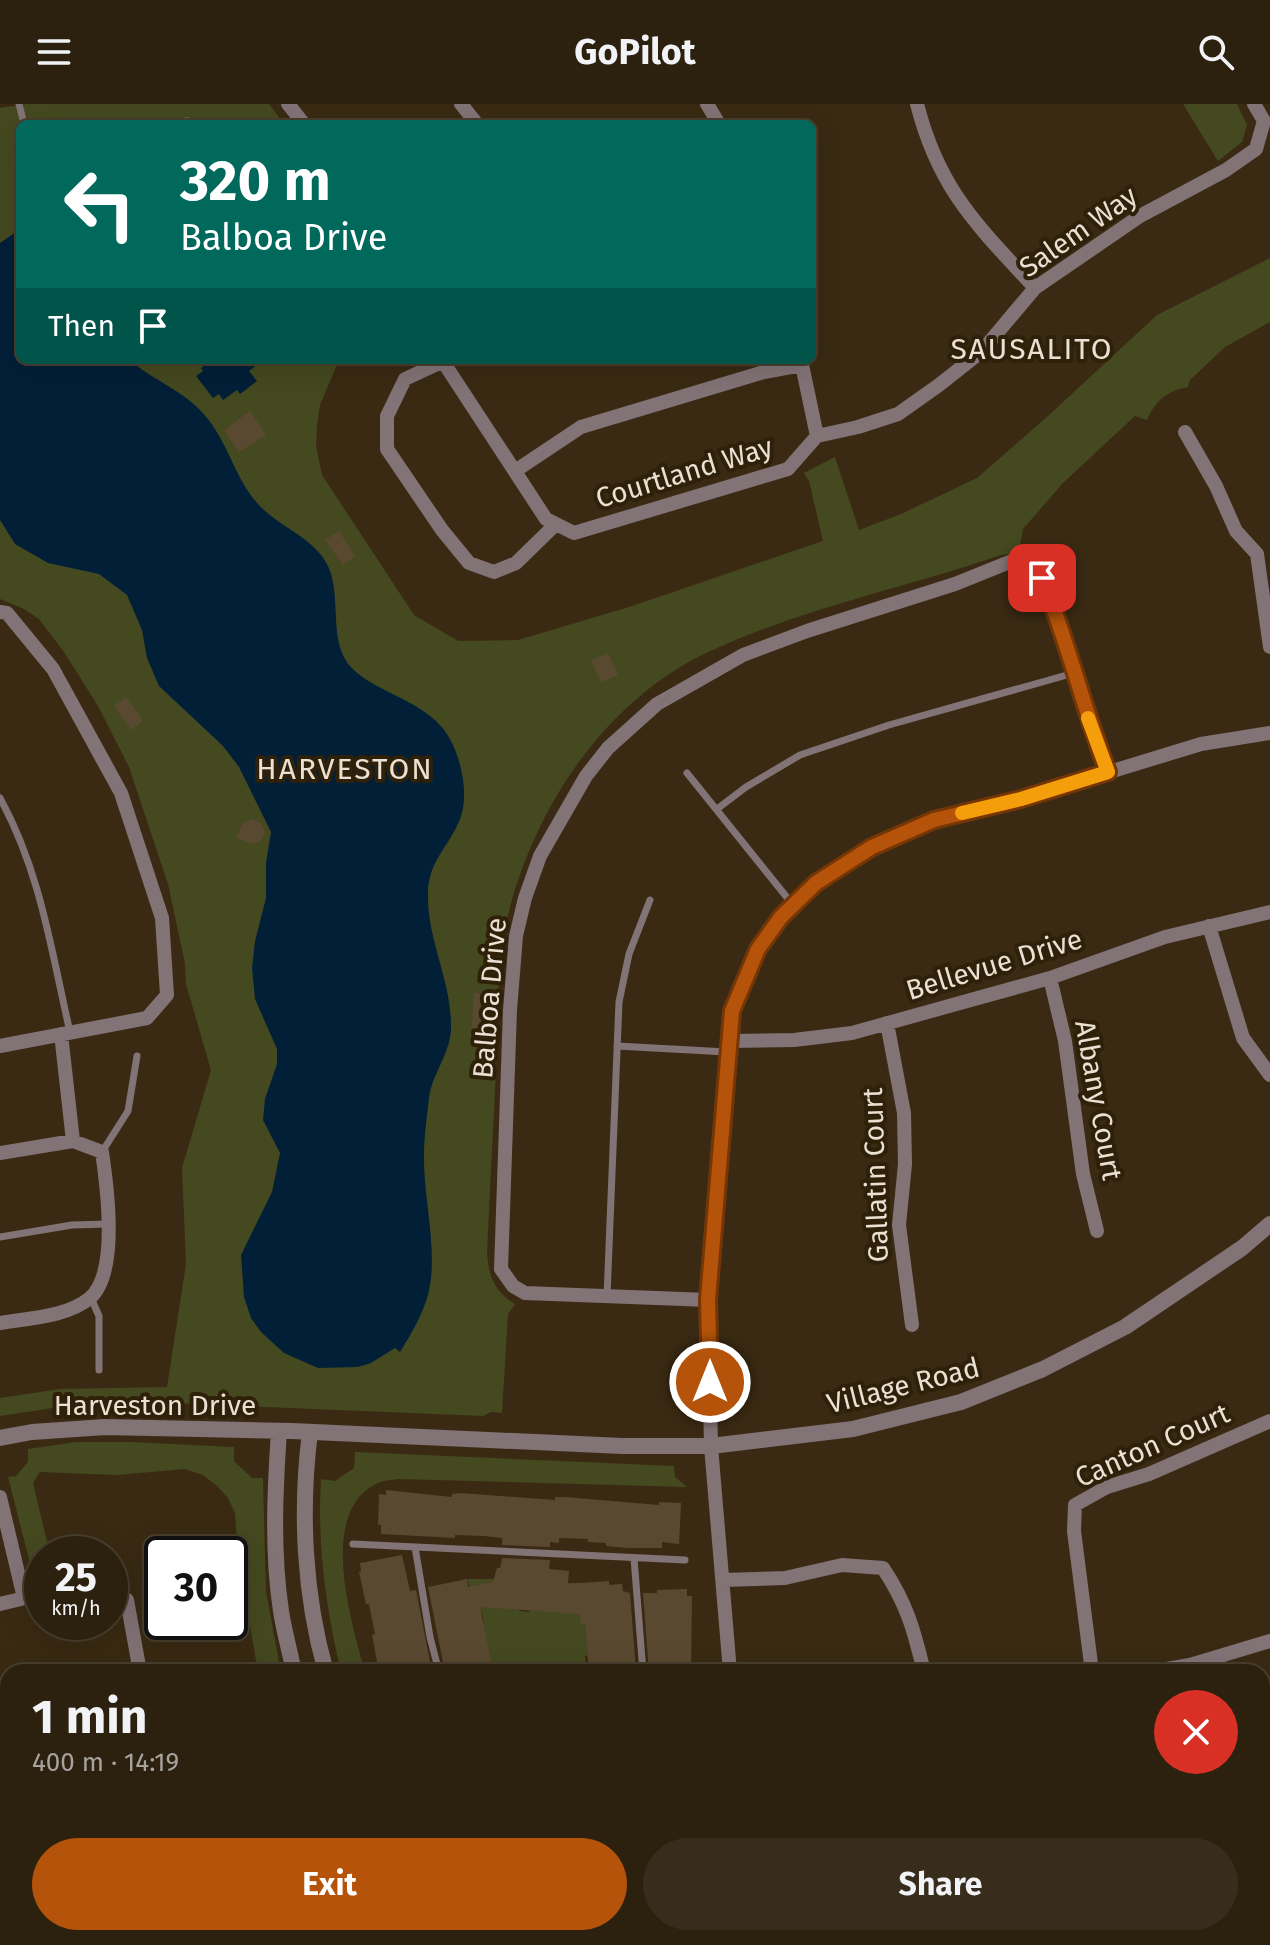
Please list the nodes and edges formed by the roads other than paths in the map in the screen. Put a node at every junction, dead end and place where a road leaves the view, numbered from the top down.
1 (288, 104) edge
2 (461, 104) edge
3 (917, 104) edge
4 (1254, 104) edge
5 (301, 120) edge
6 (474, 120) edge
7 (1035, 288) junction
8 (438, 364) edge
9 (446, 364) edge
10 (795, 364) edge
11 (802, 364) edge
12 (1185, 432) dead end
13 (817, 436) junction
14 (515, 471) junction
15 (556, 524) junction
16 (1264, 552) edge
17 (0, 612) edge
18 (1270, 647) edge
19 (1074, 673) junction
20 (1270, 733) edge
21 (1108, 772) junction
22 (687, 773) dead end
23 (0, 798) edge
24 (717, 809) junction
25 (650, 900) dead end
26 (793, 905) junction
27 (1270, 912) edge
28 (1209, 926) junction
29 (1050, 978) junction
30 (887, 1023) junction
31 (65, 1034) junction
32 (0, 1046) edge
33 (617, 1046) junction
34 (728, 1047) junction
35 (137, 1056) dead end
36 (1270, 1075) edge
37 (73, 1141) junction
38 (102, 1152) junction
39 (0, 1153) edge
40 (109, 1224) junction
41 (1270, 1224) edge
42 (1097, 1231) dead end
43 (0, 1237) edge
44 (607, 1296) junction
45 (90, 1297) junction
46 (708, 1300) junction
47 (0, 1323) edge
48 (912, 1325) dead end
49 (99, 1370) dead end
50 (1270, 1421) edge
51 (279, 1431) junction
52 (310, 1432) junction
53 (0, 1438) edge
54 (711, 1446) junction
55 (0, 1497) edge
56 (353, 1544) dead end
57 (415, 1547) junction
58 (634, 1558) junction
59 (685, 1560) dead end
60 (723, 1580) junction
61 (24, 1598) joint
62 (0, 1604) edge
63 (128, 1606) edge
64 (1270, 1641) edge
65 (139, 1664) edge
66 (292, 1664) edge
67 (324, 1664) edge
68 (437, 1664) edge
69 (642, 1664) edge
70 (729, 1664) edge
71 (922, 1664) edge
72 (1091, 1664) edge
73 (1193, 1664) edge

1 - 5 street
2 - 6 street
3 - 7 street
4 - 7 street, Salem Way
7 - 13 street, Salem Way
8 - 15 street
9 - 14 street
10 - 14 street
11 - 13 street
12 - 16 street
13 - 15 street, Courtland Way
14 - 15 street
16 - 18 street
17 - 31 street
19 - 21 street, Balboa Drive
19 - 24 lane
19 - 44 street, Balboa Drive
20 - 21 street
21 - 26 street
22 - 24 lane
23 - 31 lane
24 - 26 lane
25 - 33 lane
26 - 34 street
27 - 28 street, Bellevue Drive
28 - 29 street, Bellevue Drive
28 - 36 street
29 - 30 street, Bellevue Drive
29 - 42 street, Albany Court
30 - 34 street, Bellevue Drive
30 - 48 street, Gallatin Court
31 - 32 street
31 - 37 street
33 - 34 lane
33 - 44 lane
34 - 46 street
35 - 38 lane
37 - 38 street
37 - 39 street
38 - 40 street
40 - 43 lane
40 - 45 street
41 - 54 street, Village Road
44 - 46 street, Balboa Drive
45 - 47 street
45 - 49 lane
46 - 54 street
50 - 72 street, Canton Court
51 - 52 street, Harveston Drive
51 - 53 street, Harveston Drive
51 - 66 street
52 - 54 street, Village Road
52 - 67 street
54 - 60 street
55 - 61 street
56 - 57 lane
57 - 58 lane
57 - 68 lane
58 - 59 lane
58 - 69 lane
60 - 70 street
60 - 71 street
61 - 62 street
63 - 65 street
64 - 73 street

